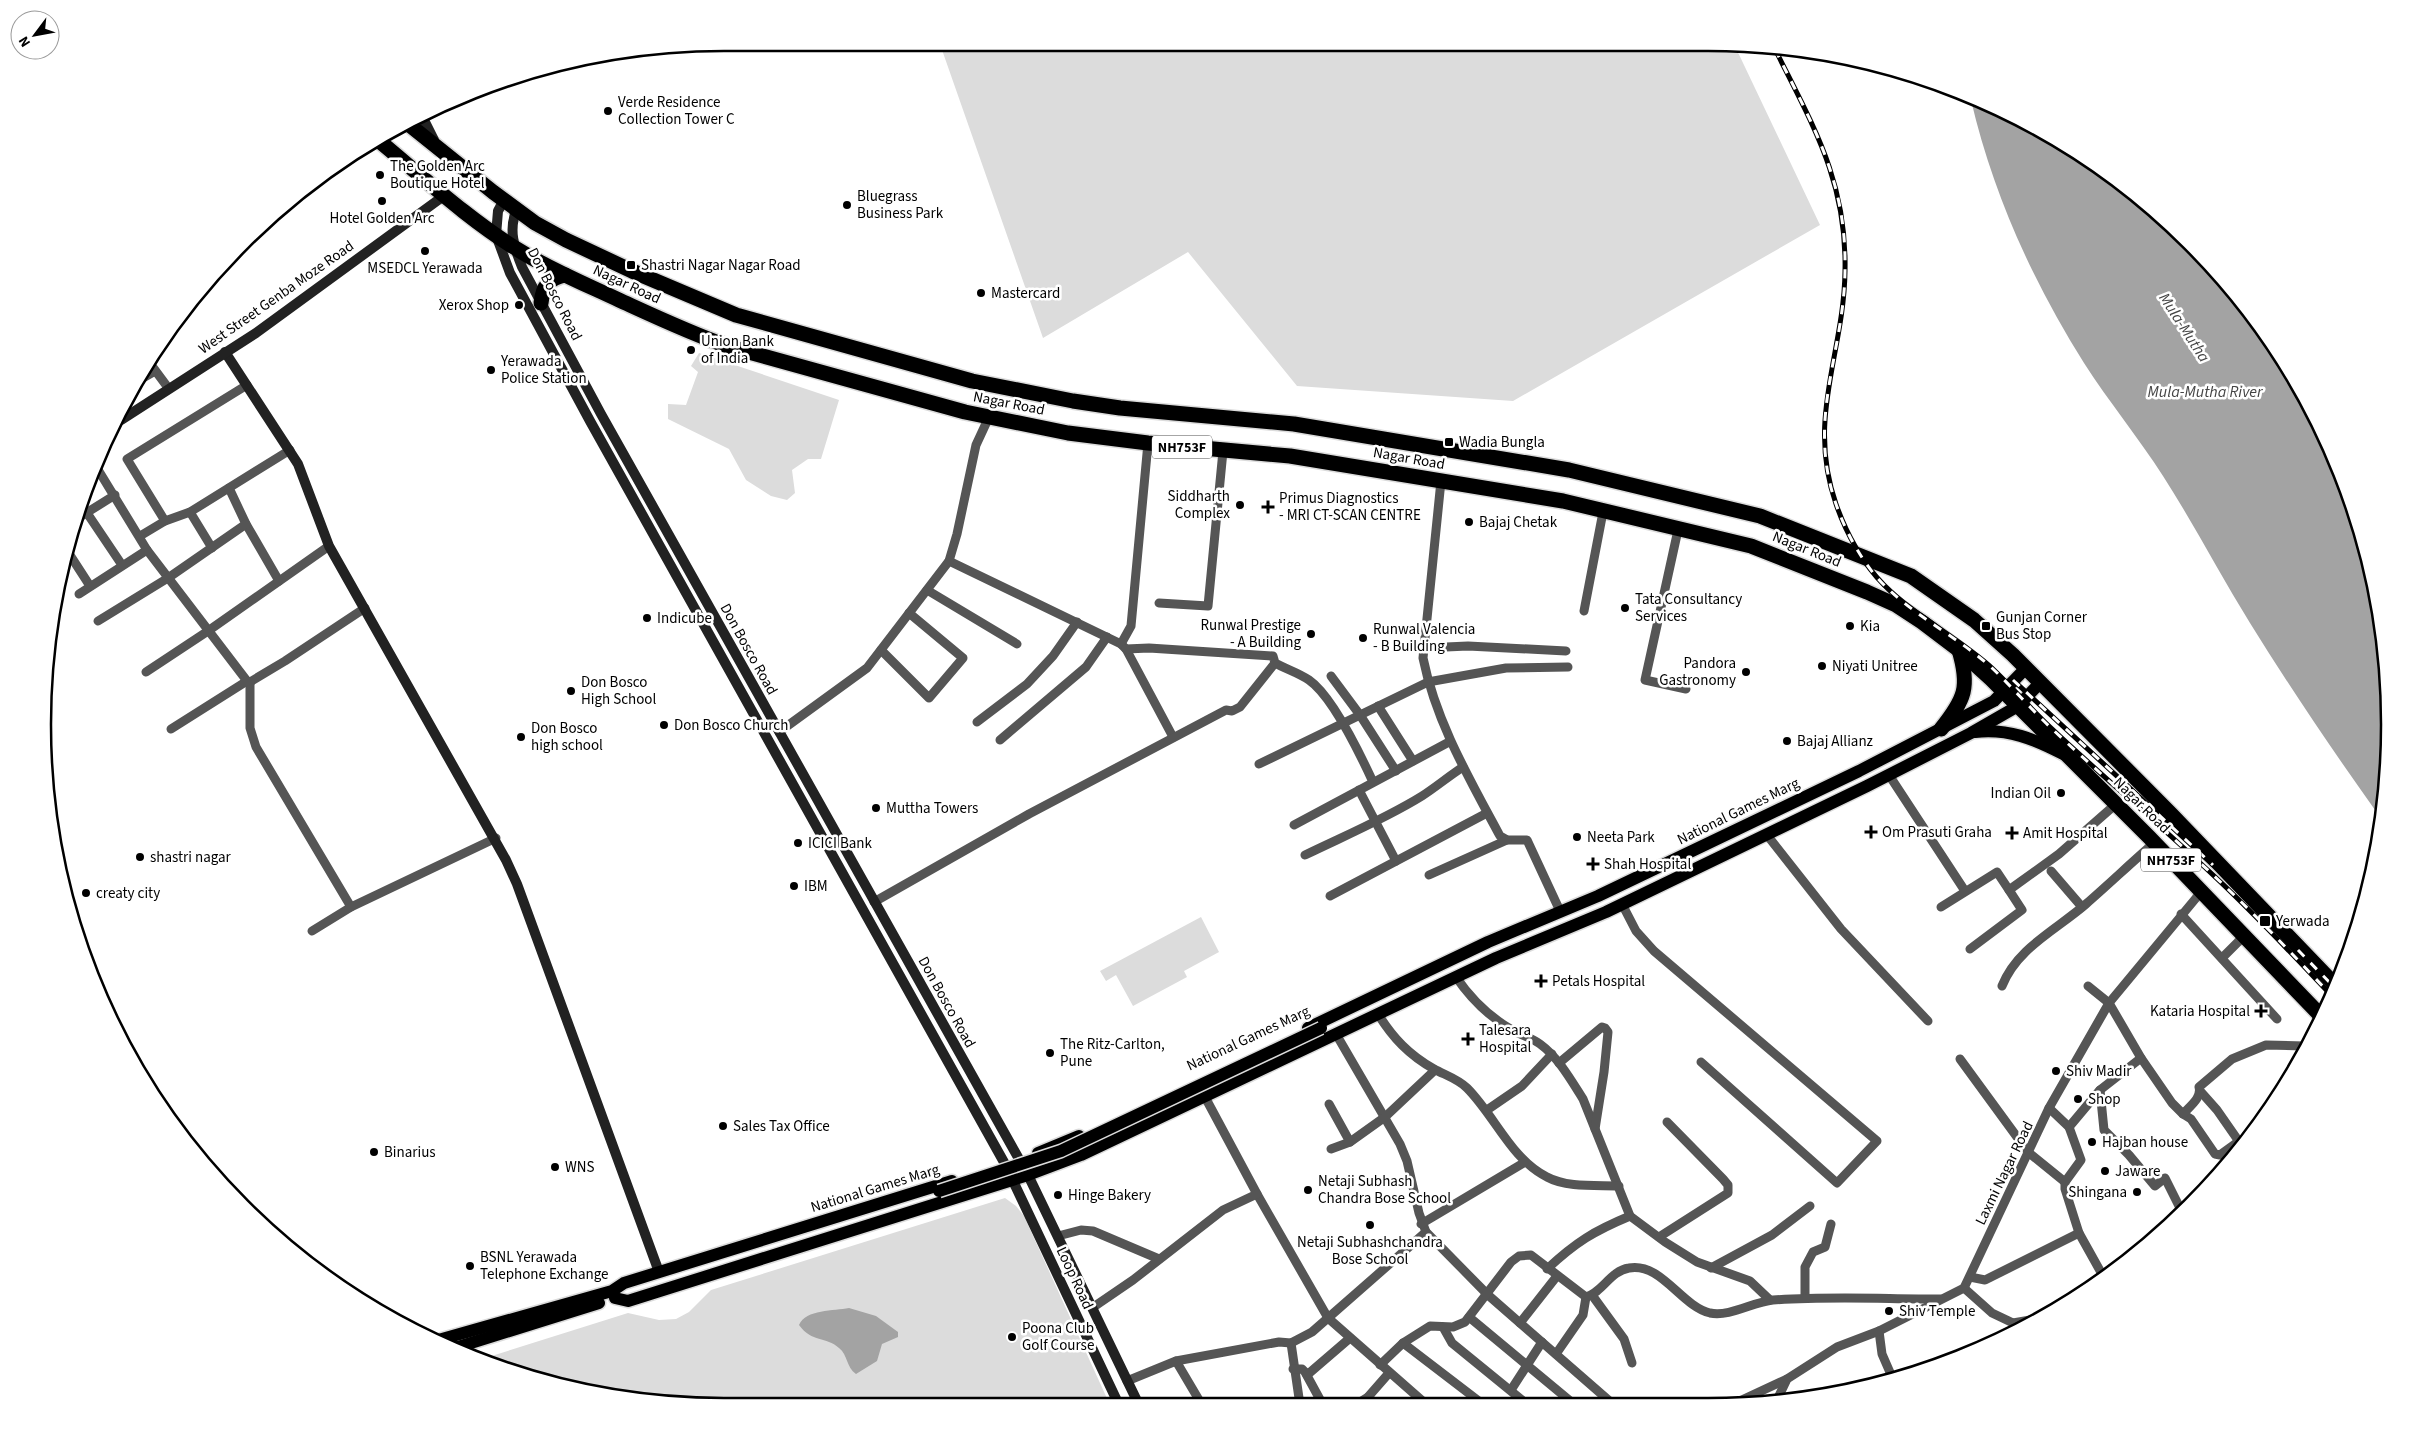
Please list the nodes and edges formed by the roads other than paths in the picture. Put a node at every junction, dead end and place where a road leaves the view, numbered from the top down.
1 (425, 122) edge
2 (414, 128) edge
3 (383, 144) edge
4 (442, 151) junction
5 (446, 195) junction
6 (504, 200) junction
7 (517, 209) junction
8 (496, 235) junction
9 (514, 247) junction
10 (565, 275) junction
11 (541, 303) junction
12 (225, 352) junction
13 (154, 368) edge
14 (156, 371) junction
15 (150, 374) edge
16 (247, 385) junction
17 (169, 389) junction
18 (126, 417) edge
19 (989, 417) junction
20 (1148, 443) junction
21 (290, 450) junction
22 (1223, 451) junction
23 (100, 472) edge
24 (1441, 481) junction
25 (229, 488) junction
26 (115, 495) junction
27 (190, 512) junction
28 (1603, 512) junction
29 (87, 513) joint
30 (164, 521) junction
31 (246, 524) junction
32 (1678, 530) junction
33 (140, 536) junction
34 (329, 546) junction
35 (212, 548) junction
36 (147, 550) junction
37 (72, 558) edge
38 (949, 561) junction
39 (122, 564) junction
40 (168, 578) junction
41 (279, 581) junction
42 (90, 586) junction
43 (927, 590) junction
44 (79, 594) dead end
45 (1158, 603) dead end
46 (365, 608) junction
47 (1584, 612) dead end
48 (910, 613) junction
49 (98, 621) dead end
50 (1076, 622) junction
51 (208, 632) junction
52 (1107, 637) junction
53 (1017, 644) dead end
54 (1124, 646) junction
55 (1424, 648) junction
56 (881, 650) junction
57 (1959, 650) junction
58 (1566, 651) dead end
59 (1275, 663) junction
60 (1568, 668) dead end
61 (2026, 668) junction
62 (146, 672) dead end
63 (1331, 676) dead end
64 (248, 681) junction
65 (1428, 682) junction
66 (2040, 683) junction
67 (1686, 689) dead end
68 (2004, 692) junction
69 (1378, 706) junction
70 (2018, 706) junction
71 (1360, 715) junction
72 (977, 722) dead end
73 (1343, 725) junction
74 (171, 729) dead end
75 (1941, 729) junction
76 (779, 732) junction
77 (1971, 733) junction
78 (1173, 737) junction
79 (1000, 740) dead end
80 (1449, 742) junction
81 (2070, 758) junction
82 (1413, 761) junction
83 (1259, 764) dead end
84 (1463, 767) junction
85 (1396, 771) junction
86 (1889, 775) junction
87 (1373, 782) junction
88 (1359, 790) junction
89 (2116, 804) junction
90 (1488, 813) junction
91 (1375, 822) junction
92 (1294, 824) dead end
93 (1767, 835) junction
94 (496, 838) junction
95 (1507, 840) junction
96 (2154, 843) junction
97 (1305, 855) dead end
98 (1396, 860) junction
99 (2051, 871) dead end
100 (1429, 875) dead end
101 (2009, 890) junction
102 (1965, 891) junction
103 (2201, 892) junction
104 (1330, 896) dead end
105 (874, 902) junction
106 (1622, 904) junction
107 (351, 907) junction
108 (1941, 907) dead end
109 (2082, 907) junction
110 (1560, 911) junction
111 (2181, 914) junction
112 (1568, 928) junction
113 (312, 930) dead end
114 (2244, 936) junction
115 (1970, 949) dead end
116 (2222, 958) junction
117 (1456, 977) junction
118 (2331, 980) edge
119 (2002, 986) dead end
120 (2088, 986) dead end
121 (2109, 1003) junction
122 (2316, 1011) edge
123 (1378, 1014) junction
124 (2277, 1019) dead end
125 (1928, 1021) dead end
126 (1321, 1031) junction
127 (1336, 1034) junction
128 (2299, 1046) edge
129 (1552, 1054) junction
130 (2141, 1058) junction
131 (1960, 1059) dead end
132 (1701, 1062) dead end
133 (1559, 1063) junction
134 (1435, 1070) junction
135 (2100, 1090) junction
136 (2201, 1092) junction
137 (1205, 1097) junction
138 (1329, 1104) dead end
139 (2049, 1108) junction
140 (1487, 1110) junction
141 (2183, 1114) junction
142 (1385, 1117) junction
143 (1667, 1122) dead end
144 (2069, 1127) junction
145 (1595, 1129) junction
146 (2237, 1140) edge
147 (1350, 1142) junction
148 (1064, 1143) junction
149 (2231, 1148) edge
150 (1331, 1149) dead end
151 (2028, 1152) junction
152 (1018, 1159) junction
153 (1071, 1159) junction
154 (1525, 1162) junction
155 (1005, 1164) junction
156 (1028, 1174) junction
157 (1012, 1180) junction
158 (2065, 1182) junction
159 (1619, 1186) junction
160 (1257, 1194) junction
161 (1810, 1206) dead end
162 (2179, 1206) edge
163 (1630, 1216) junction
164 (1422, 1224) junction
165 (1830, 1224) dead end
166 (1426, 1232) junction
167 (2079, 1232) junction
168 (1058, 1236) junction
169 (1659, 1236) junction
170 (1159, 1259) junction
171 (1712, 1268) junction
172 (1547, 1269) junction
173 (2100, 1271) edge
174 (659, 1272) junction
175 (1557, 1276) junction
176 (1970, 1277) junction
177 (1964, 1288) junction
178 (614, 1294) junction
179 (1488, 1294) junction
180 (1589, 1296) junction
181 (1805, 1298) junction
182 (1942, 1299) junction
183 (1770, 1300) junction
184 (1092, 1308) junction
185 (1469, 1317) junction
186 (1328, 1318) junction
187 (1520, 1323) junction
188 (2013, 1324) edge
189 (1443, 1328) junction
190 (1879, 1331) junction
191 (447, 1338) edge
192 (1350, 1338) junction
193 (1542, 1342) junction
194 (1291, 1343) junction
195 (1403, 1343) junction
196 (463, 1345) edge
197 (1556, 1354) junction
198 (1176, 1360) junction
199 (1632, 1363) dead end
200 (1380, 1365) junction
201 (1527, 1365) junction
202 (1293, 1369) junction
203 (1388, 1373) junction
204 (1890, 1373) edge
205 (1307, 1375) junction
206 (1786, 1379) junction
207 (1127, 1381) junction
208 (1510, 1390) junction
209 (1780, 1393) edge
210 (1750, 1396) edge
211 (1368, 1397) edge
212 (1116, 1398) edge
213 (1135, 1398) edge
214 (1198, 1398) edge
215 (1299, 1398) edge
216 (1319, 1398) edge
217 (1418, 1398) edge
218 (1475, 1398) edge
219 (1520, 1398) edge
220 (1567, 1398) edge
221 (1606, 1398) edge

1 - 4 main road
2 - 4 highway, Nagar Road / NH753F
3 - 5 highway, Nagar Road / NH753F
4 - 6 highway, Nagar Road / NH753F
5 - 8 highway, Nagar Road / NH753F
5 - 12 main road, West Street Genba Moze Road
6 - 7 highway, Nagar Road / NH753F
6 - 8 main road
7 - 9 main road, Don Bosco Road
7 - 61 highway, Nagar Road / NH753F
8 - 9 highway, Nagar Road / NH753F
8 - 155 main road, Don Bosco Road
9 - 10 highway, Nagar Road / NH753F
9 - 11 main road, Don Bosco Road
10 - 11 highway
10 - 19 highway, Nagar Road / NH753F
11 - 76 main road, Don Bosco Road
12 - 16 main road
12 - 17 main road, West Street Genba Moze Road
13 - 14 street
14 - 15 street
14 - 17 street
16 - 21 main road
16 - 30 street
17 - 18 main road, West Street Genba Moze Road
19 - 20 highway, Nagar Road / NH753F
19 - 38 street
20 - 22 highway, Nagar Road / NH753F
20 - 54 street
21 - 25 street
21 - 34 main road
22 - 24 highway, Nagar Road / NH753F
22 - 45 street
23 - 26 street
24 - 28 highway, Nagar Road / NH753F
24 - 55 street
25 - 27 street
25 - 31 street
26 - 29 street
26 - 33 street
27 - 30 street
27 - 35 street
28 - 32 highway, Nagar Road / NH753F
28 - 47 street
29 - 39 street
30 - 33 street
31 - 35 street
31 - 41 street
32 - 57 highway, Nagar Road / NH753F
32 - 67 street
33 - 36 street
34 - 41 street
34 - 46 main road
35 - 40 street
36 - 39 street
36 - 40 street
37 - 42 street
38 - 43 street
38 - 50 street
39 - 42 street
40 - 49 street
40 - 51 street
41 - 51 street
42 - 44 street
43 - 48 street
43 - 53 street
46 - 64 street
46 - 94 main road
48 - 56 street
48 - 56 street
50 - 52 street
50 - 72 street
51 - 62 street
51 - 64 street
52 - 54 street
52 - 79 street
54 - 59 street
54 - 78 street
55 - 58 street
55 - 65 street
56 - 76 street
57 - 68 highway, Nagar Road / NH753F
57 - 75 highway
59 - 73 street
59 - 78 street
60 - 65 street
61 - 66 highway, Nagar Road / NH753F
61 - 68 main road, National Games Marg
63 - 71 street
64 - 74 street
64 - 107 street
65 - 69 street
65 - 80 street
66 - 70 main road, National Games Marg
66 - 118 highway, Nagar Road / NH753F
68 - 70 highway, Nagar Road / NH753F
68 - 75 main road, National Games Marg
69 - 71 street
69 - 82 street
70 - 77 main road, National Games Marg
70 - 81 highway, Nagar Road / NH753F
71 - 73 street
71 - 85 street
73 - 83 street
73 - 87 street
75 - 110 main road, National Games Marg
76 - 105 main road, Don Bosco Road
77 - 81 main road
77 - 86 main road, National Games Marg
78 - 105 street
80 - 82 street
80 - 84 street
81 - 89 highway, Nagar Road / NH753F
82 - 85 street
84 - 90 street
84 - 91 street
85 - 87 street
86 - 93 main road, National Games Marg
86 - 102 street
87 - 88 street
88 - 91 street
88 - 92 street
89 - 96 highway, Nagar Road / NH753F
89 - 101 street
90 - 95 street
90 - 98 street
91 - 97 street
91 - 98 street
93 - 106 main road, National Games Marg
93 - 125 street
94 - 107 street
94 - 174 main road
95 - 100 street
95 - 110 street
96 - 103 highway, Nagar Road / NH753F
96 - 109 street
98 - 104 street
99 - 109 street
101 - 102 street
101 - 115 street
102 - 108 street
103 - 111 street, Laxmi Nagar Road
103 - 114 highway, Nagar Road / NH753F
105 - 152 main road, Don Bosco Road
106 - 112 main road, National Games Marg
106 - 132 street
107 - 113 street
109 - 119 street
110 - 126 main road
110 - 148 main road, National Games Marg
111 - 116 street
111 - 121 street, Laxmi Nagar Road
112 - 117 main road, National Games Marg
112 - 126 main road
114 - 116 street
114 - 122 highway, Nagar Road / NH753F
116 - 124 street
117 - 123 main road, National Games Marg
117 - 129 street
120 - 121 street
121 - 130 street
121 - 139 street, Laxmi Nagar Road
123 - 127 main road, National Games Marg
123 - 134 street
126 - 178 main road, bridge
127 - 137 main road, National Games Marg
127 - 142 street
128 - 136 street
129 - 133 street
129 - 140 street
130 - 135 street
130 - 141 street
131 - 151 street
133 - 145 street
133 - 145 street
134 - 140 street
134 - 142 street
135 - 144 street
135 - 162 street
136 - 141 street
136 - 146 street
137 - 153 main road, National Games Marg
137 - 160 street
138 - 147 street
139 - 144 street
139 - 151 street, Laxmi Nagar Road
140 - 154 street
141 - 149 street
142 - 147 street
142 - 164 street
143 - 169 street
144 - 158 street
145 - 159 street
147 - 150 street
148 - 152 main road, National Games Marg
148 - 153 main road
151 - 158 street
151 - 176 street, Laxmi Nagar Road
152 - 155 main road, National Games Marg
152 - 156 main road, Don Bosco Road
153 - 156 main road, National Games Marg
154 - 159 street
154 - 164 street
155 - 157 main road, Loop Road
155 - 174 main road, National Games Marg
156 - 157 main road, National Games Marg
156 - 168 main road, Loop Road
157 - 178 main road, National Games Marg
157 - 212 main road, Loop Road
158 - 167 street
159 - 163 street
160 - 170 street
160 - 186 street
161 - 171 street
163 - 169 street
163 - 172 street
164 - 166 street
165 - 181 street
166 - 179 street
166 - 186 street
167 - 173 street
167 - 176 street
168 - 170 street
168 - 184 main road, Loop Road
169 - 171 street
170 - 184 street
171 - 183 street
172 - 175 street
172 - 179 street
174 - 178 main road, National Games Marg
175 - 180 street
175 - 187 street
176 - 177 street, Laxmi Nagar Road
177 - 182 street
177 - 188 street
178 - 191 main road, National Games Marg
178 - 196 main road, National Games Marg
179 - 185 street
179 - 187 street
180 - 183 street
180 - 197 street
180 - 199 street
181 - 182 street
181 - 183 street
182 - 190 street
184 - 207 main road, Loop Road
185 - 189 street
185 - 201 street
186 - 192 street
186 - 194 street
187 - 193 street
189 - 195 street
189 - 208 street
190 - 204 street
190 - 206 street
192 - 200 street
192 - 205 street
193 - 197 street
193 - 201 street
194 - 198 street
194 - 202 street
195 - 200 street
195 - 218 street
197 - 221 street
198 - 207 street
198 - 214 street
200 - 203 street
201 - 208 street
201 - 220 street
202 - 205 street
202 - 215 street
203 - 211 street
203 - 217 street
205 - 216 street
206 - 209 street
206 - 210 street
207 - 213 main road, Loop Road
208 - 219 street

